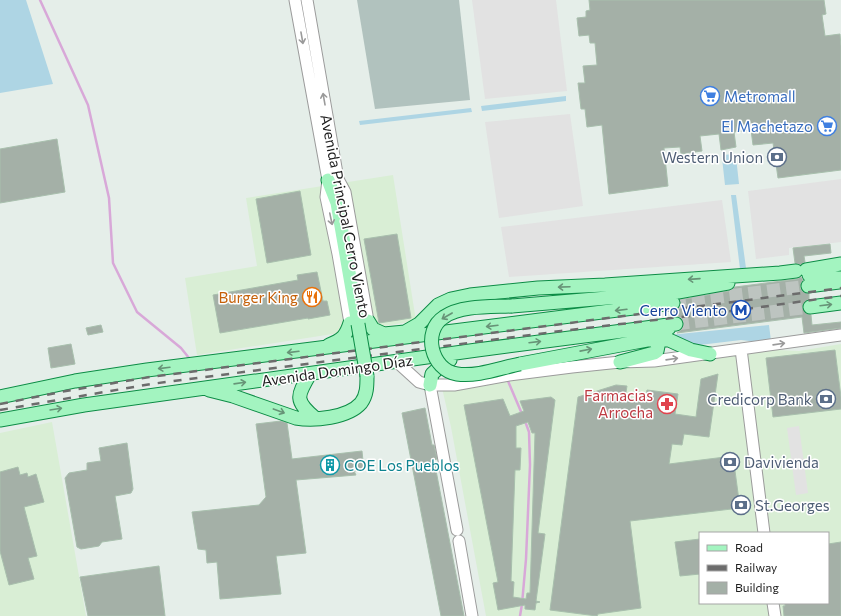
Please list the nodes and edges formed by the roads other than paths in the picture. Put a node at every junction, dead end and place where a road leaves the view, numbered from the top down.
1 (295, 0) edge
2 (307, 0) edge
3 (333, 180) junction
4 (841, 264) edge
5 (750, 275) junction
6 (802, 275) junction
7 (841, 278) edge
8 (841, 282) edge
9 (673, 303) tunnel mouth
10 (841, 303) edge
11 (810, 307) tunnel mouth
12 (359, 323) junction
13 (384, 334) junction
14 (588, 335) junction
15 (841, 336) edge
16 (646, 340) junction
17 (339, 341) junction
18 (323, 348) junction
19 (741, 349) junction
20 (477, 350) junction
21 (710, 354) junction
22 (397, 362) junction
23 (620, 362) junction
24 (310, 374) junction
25 (430, 385) junction
26 (201, 389) junction
27 (4, 395) edge
28 (18, 416) junction
29 (315, 418) junction
30 (0, 420) edge
31 (0, 425) edge
32 (764, 532) edge
33 (773, 604) edge
34 (472, 616) edge
35 (775, 616) edge

1 -> 3 street, Avenida Principal Cerro Viento
3 -> 2 street, Avenida Principal Cerro Viento
3 - 12 main road
3 - 12 street, Avenida Principal Cerro Viento
3 -> 12 street, Avenida Principal Cerro Viento
4 - 6 main road
5 - 6 main road
5 -> 13 main road
5 -> 16 main road, bridge
6 - 7 main road
6 - 8 main road
9 -> 18 main road, Avenida Domingo Díaz
11 -> 10 main road
12 - 13 main road
12 - 17 main road
12 - 29 main road, bridge
13 - 17 main road
14 - 16 main road
14 - 16 main road, Avenida Domingo Díaz
20 -> 14 main road, Avenida Domingo Díaz
19 -> 15 street
16 - 21 main road
16 - 23 main road
17 - 18 main road
18 -> 27 main road, Avenida Domingo Díaz
19 - 21 street
19 - 32 street
20 - 22 main road, Avenida Domingo Díaz
20 - 25 main road
23 -> 21 street
22 - 24 main road, Avenida Domingo Díaz
22 - 25 street
23 - 25 street
26 -> 24 main road, Avenida Domingo Díaz
24 - 29 main road
25 - 34 street
28 -> 26 main road, Avenida Domingo Díaz
26 -> 29 main road
28 - 30 main road, Avenida Domingo Díaz
28 - 31 main road
33 - 35 street

